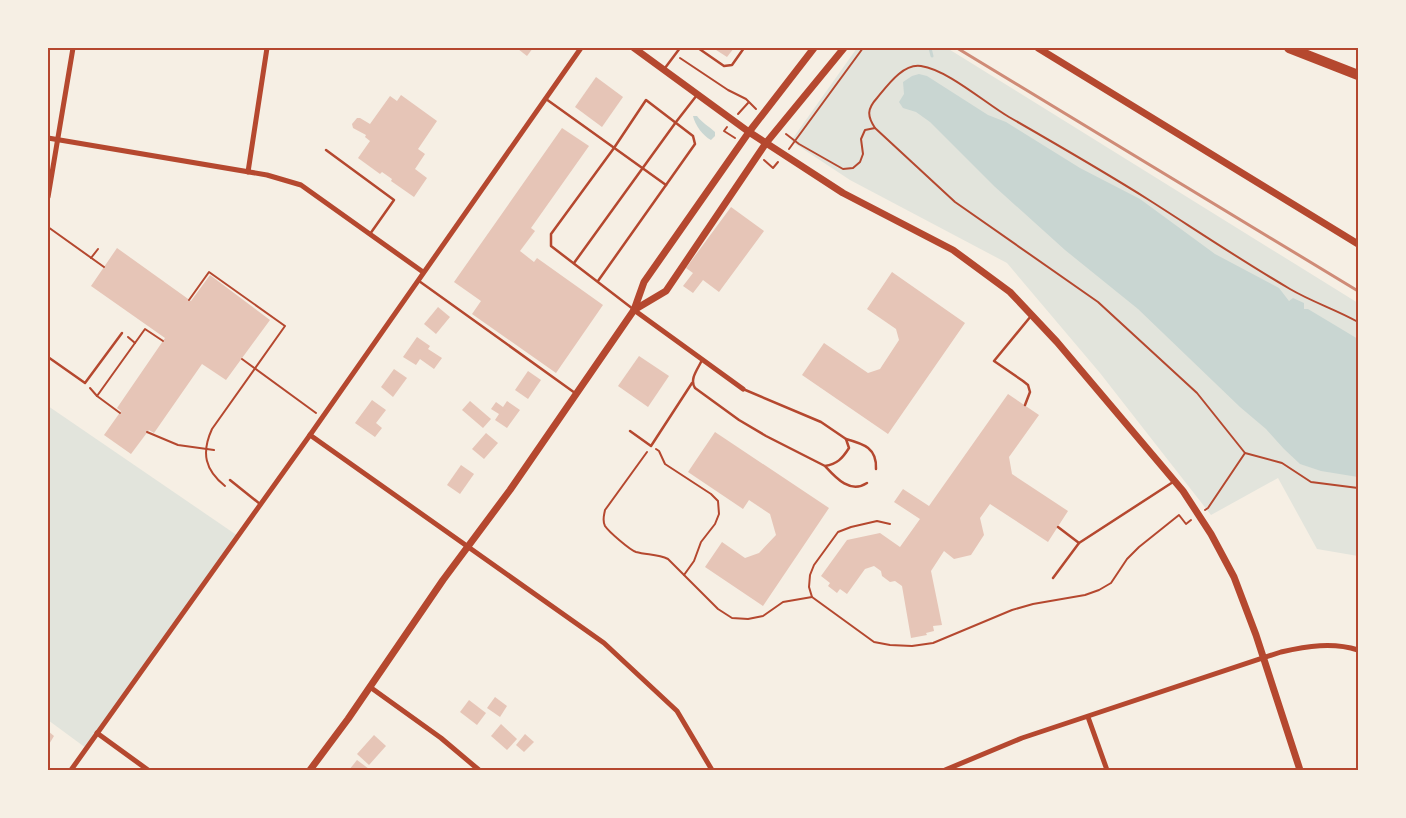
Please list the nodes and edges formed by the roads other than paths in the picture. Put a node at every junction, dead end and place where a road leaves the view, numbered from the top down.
1 (73, 48) edge
2 (267, 48) edge
3 (581, 48) edge
4 (634, 48) edge
5 (680, 48) edge
6 (698, 48) edge
7 (744, 48) edge
8 (814, 48) edge
9 (844, 48) edge
10 (1038, 48) edge
11 (1289, 48) edge
12 (664, 70) junction
13 (1358, 75) edge
14 (698, 94) junction
15 (545, 98) junction
16 (676, 122) junction
17 (749, 132) junction
18 (48, 138) edge
19 (57, 139) junction
20 (766, 144) junction
21 (614, 148) junction
22 (326, 150) dead end
23 (642, 168) junction
24 (248, 172) junction
25 (666, 185) junction
26 (48, 197) edge
27 (370, 234) junction
28 (1358, 244) edge
29 (574, 263) junction
30 (423, 272) junction
31 (418, 280) junction
32 (598, 281) junction
33 (634, 310) junction
34 (1032, 315) junction
35 (122, 333) dead end
36 (48, 357) edge
37 (702, 360) junction
38 (692, 383) junction
39 (743, 389) joint
40 (577, 394) junction
41 (1025, 405) dead end
42 (630, 431) dead end
43 (310, 434) junction
44 (846, 439) junction
45 (825, 466) junction
46 (876, 469) dead end
47 (230, 480) dead end
48 (1175, 481) junction
49 (867, 483) dead end
50 (260, 504) junction
51 (1058, 527) dead end
52 (1079, 543) junction
53 (468, 546) junction
54 (1053, 578) dead end
55 (1358, 650) edge
56 (1265, 658) junction
57 (370, 687) junction
58 (1088, 717) junction
59 (97, 733) junction
60 (71, 770) edge
61 (148, 770) edge
62 (310, 770) edge
63 (479, 770) edge
64 (712, 770) edge
65 (945, 770) edge
66 (1107, 770) edge
67 (1300, 770) edge

1 - 19 street
2 - 24 street
3 - 15 street
4 - 12 street
5 - 12 lane
6 - 7 lane
8 - 17 street
9 - 20 street
10 - 28 street
11 - 13 highway
12 - 14 street
14 - 16 lane
14 - 17 street
15 - 21 lane
15 - 30 street
16 - 21 lane
16 - 23 lane
16 - 25 lane
17 - 20 street
17 - 33 street
18 - 19 street
19 - 24 street
19 - 26 street
20 - 33 street
20 - 34 street
21 - 23 lane
21 - 29 lane
22 - 27 lane
23 - 25 lane
23 - 29 lane
24 - 27 street
25 - 32 lane
27 - 30 street
29 - 32 lane
30 - 31 street
31 - 40 lane
31 - 43 street
32 - 33 lane
33 - 37 street
33 - 40 street
34 - 41 lane
34 - 48 street
35 - 36 lane
37 - 38 lane
37 - 39 street
38 - 42 lane
38 - 45 lane
39 - 44 lane
40 - 53 street
43 - 50 street
43 - 53 street
44 - 45 lane
44 - 46 lane
45 - 49 lane
47 - 50 lane
48 - 52 lane
48 - 56 street
50 - 59 street
51 - 52 lane
52 - 54 lane
53 - 57 street
53 - 64 street
55 - 56 street
56 - 58 street
56 - 67 street
57 - 62 street
57 - 63 street
58 - 65 street
58 - 66 street
59 - 60 street
59 - 61 street

